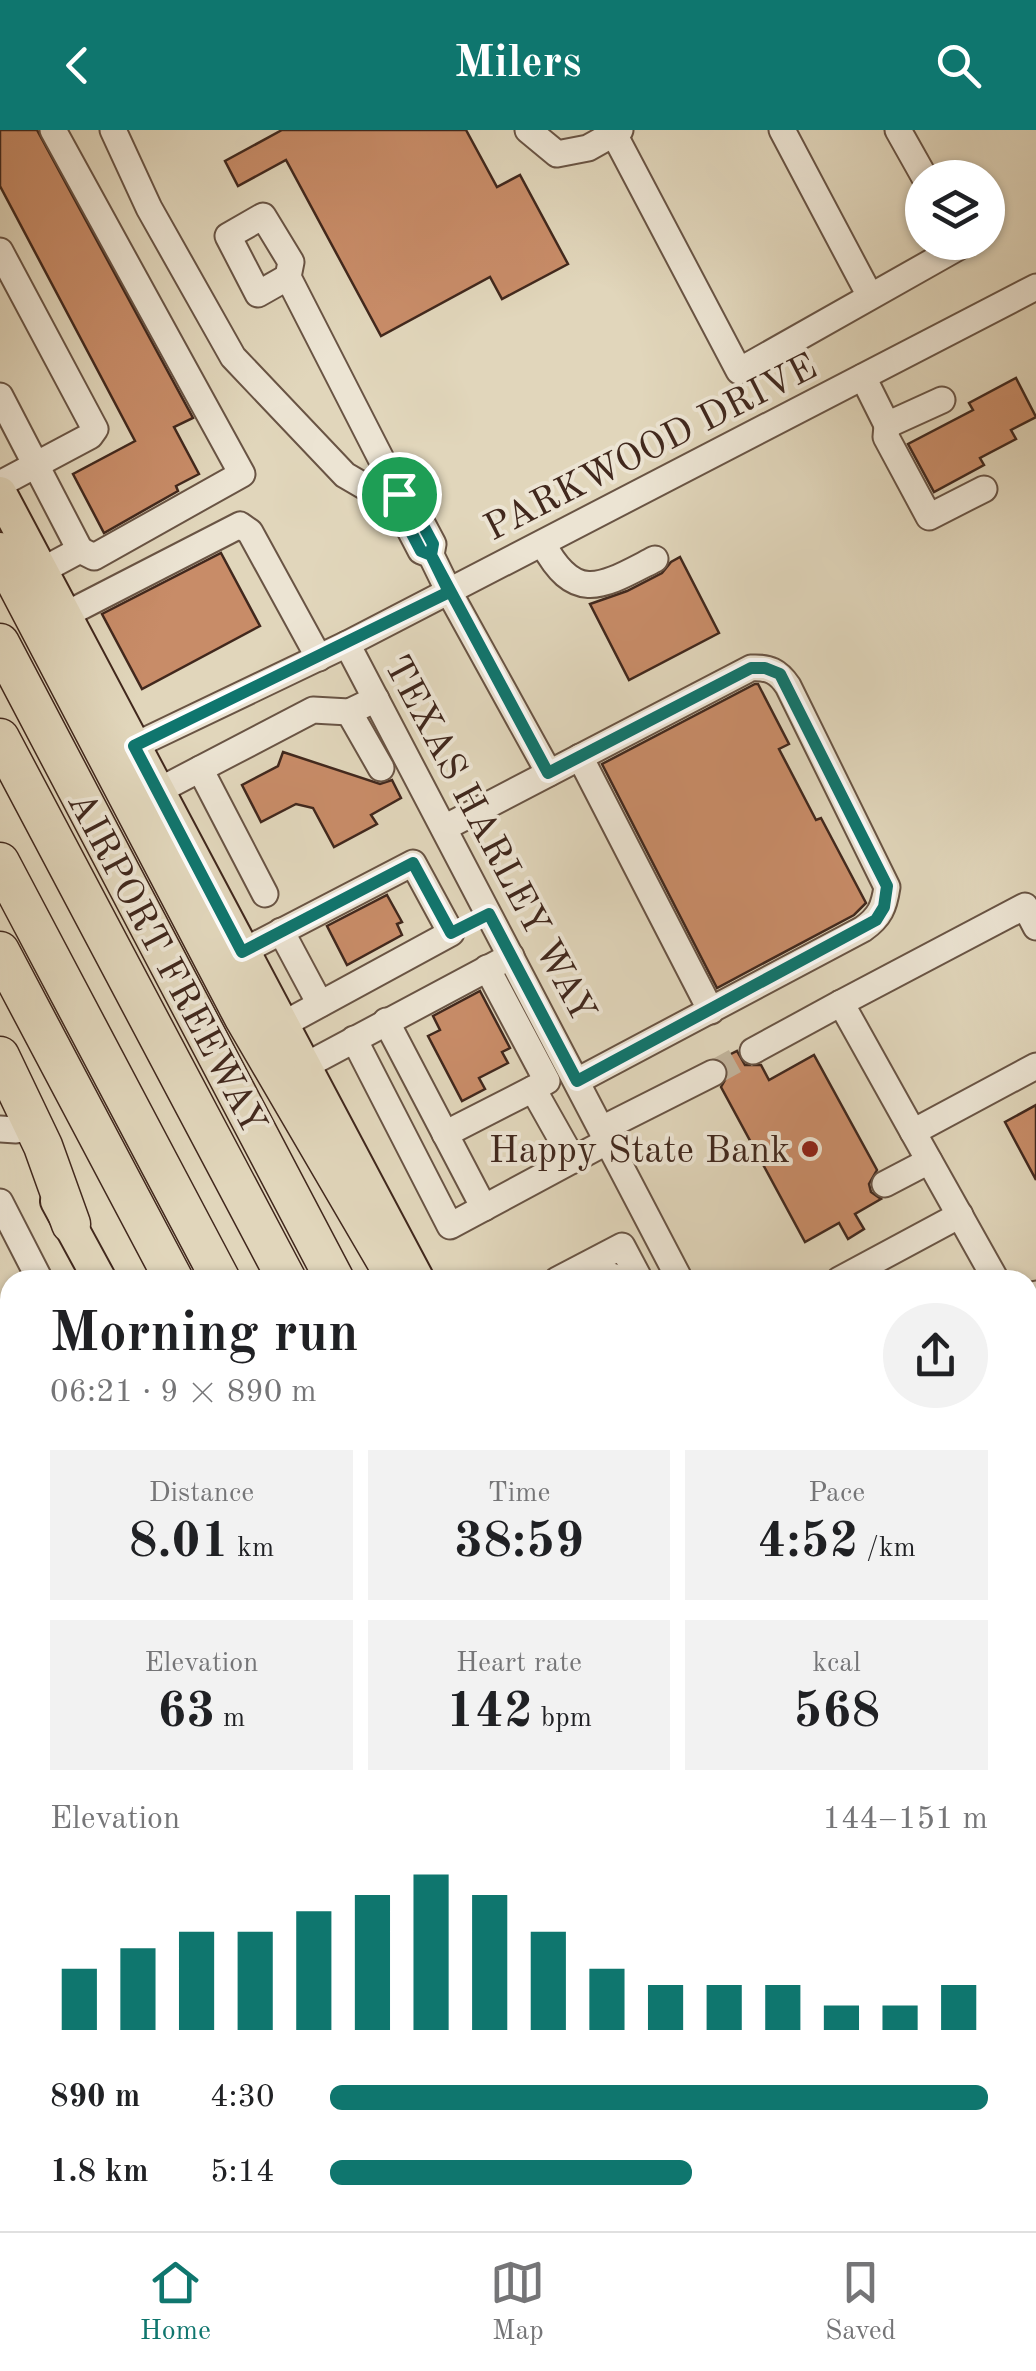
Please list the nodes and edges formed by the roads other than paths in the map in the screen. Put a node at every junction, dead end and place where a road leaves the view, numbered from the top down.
1 (53, 130) edge
2 (113, 130) edge
3 (528, 130) edge
4 (782, 130) edge
5 (898, 130) edge
6 (617, 132) edge
7 (915, 160) edge
8 (0, 251) edge
9 (935, 260) edge
10 (288, 277) dead end
11 (1036, 288) edge
12 (870, 296) junction
13 (864, 378) junction
14 (0, 396) edge
15 (942, 400) dead end
16 (887, 425) junction
17 (36, 465) junction
18 (0, 484) edge
19 (984, 489) dead end
20 (0, 493) edge
21 (399, 494) junction
22 (542, 544) junction
23 (80, 550) junction
24 (0, 552) edge
25 (655, 559) dead end
26 (41, 570) junction
27 (449, 592) junction
28 (65, 615) junction
29 (0, 643) edge
30 (347, 644) junction
31 (319, 658) junction
32 (376, 699) junction
33 (350, 712) junction
34 (0, 738) edge
35 (134, 746) junction
36 (580, 758) junction
37 (381, 768) dead end
38 (200, 770) junction
39 (548, 773) junction
40 (158, 792) junction
41 (444, 828) junction
42 (0, 862) edge
43 (265, 894) dead end
44 (489, 914) junction
45 (1030, 917) edge
46 (281, 931) junction
47 (451, 933) junction
48 (0, 951) edge
49 (242, 952) junction
50 (511, 956) junction
51 (488, 968) junction
52 (841, 1003) junction
53 (320, 1004) junction
54 (711, 1011) junction
55 (386, 1021) junction
56 (282, 1025) junction
57 (354, 1039) junction
58 (753, 1051) tunnel mouth
59 (0, 1056) edge
60 (305, 1066) junction
61 (1036, 1066) edge
62 (713, 1072) tunnel mouth
63 (577, 1081) junction
64 (532, 1089) junction
65 (0, 1100) edge
66 (8, 1129) edge
67 (913, 1132) junction
68 (445, 1134) junction
69 (605, 1135) junction
70 (573, 1160) junction
71 (929, 1161) junction
72 (886, 1184) dead end
73 (0, 1202) edge
74 (484, 1208) junction
75 (960, 1215) junction
76 (71, 1224) junction
77 (664, 1248) junction
78 (35, 1270) edge
79 (95, 1270) edge
80 (169, 1270) edge
81 (217, 1270) edge
82 (282, 1270) edge
83 (330, 1270) edge
84 (391, 1270) edge
85 (413, 1270) edge
86 (576, 1270) edge
87 (618, 1270) edge
88 (628, 1270) edge
89 (675, 1270) edge
90 (879, 1270) edge
91 (990, 1270) edge

1 - 23 street
2 - 21 street
3 - 6 street
4 - 12 street
5 - 7 street
6 - 12 street
8 - 17 street
9 - 12 street
10 - 21 street
11 - 13 street, PARKWOOD DRIVE
13 - 16 street
13 - 22 street, PARKWOOD DRIVE
14 - 17 street
15 - 16 street
16 - 19 street
17 - 18 street
17 - 23 street
20 - 26 main road, AIRPORT FREEWAY
21 - 27 street
22 - 25 street
22 - 27 street, PARKWOOD DRIVE
23 - 26 street
24 - 84 highway
26 - 28 main road, AIRPORT FREEWAY
27 - 30 street, PARKWOOD DRIVE
27 - 39 street
28 - 31 street
28 - 35 main road, AIRPORT FREEWAY
29 - 83 highway, AIRPORT FREEWAY
30 - 31 street, PARKWOOD DRIVE
30 - 32 street, TEXAS HARLEY WAY
31 - 35 street, PARKWOOD DRIVE
32 - 33 street
32 - 41 street, TEXAS HARLEY WAY
33 - 37 street
33 - 38 street
34 - 82 highway
35 - 40 main road, AIRPORT FREEWAY
36 - 39 street
36 - 54 street
36 - 54 street
38 - 40 street
38 - 43 street
39 - 41 street
40 - 49 main road, AIRPORT FREEWAY
41 - 44 street, TEXAS HARLEY WAY
42 - 81 highway
44 - 47 street
44 - 50 street, TEXAS HARLEY WAY
45 - 52 street
46 - 47 street
46 - 49 street
46 - 53 street
47 - 53 street
48 - 80 highway
49 - 56 main road, AIRPORT FREEWAY
50 - 51 street
50 - 63 street, TEXAS HARLEY WAY
51 - 55 street
51 - 64 street
52 - 58 street
52 - 67 street
53 - 56 street
54 - 63 street
55 - 57 street
55 - 68 street
56 - 60 main road, AIRPORT FREEWAY
57 - 60 street
57 - 74 street
59 - 76 highway
60 - 85 main road, AIRPORT FREEWAY
61 - 67 street
62 - 69 street
63 - 69 street, TEXAS HARLEY WAY
64 - 68 street
64 - 70 street
65 - 66 main road
66 - 76 main road
67 - 71 street
68 - 74 street
69 - 70 street
69 - 77 street, TEXAS HARLEY WAY
70 - 74 street
71 - 72 street
71 - 75 street
73 - 78 street
75 - 90 street
75 - 91 street
76 - 79 main road
77 - 88 street
77 - 89 street, TEXAS HARLEY WAY
86 - 87 street

